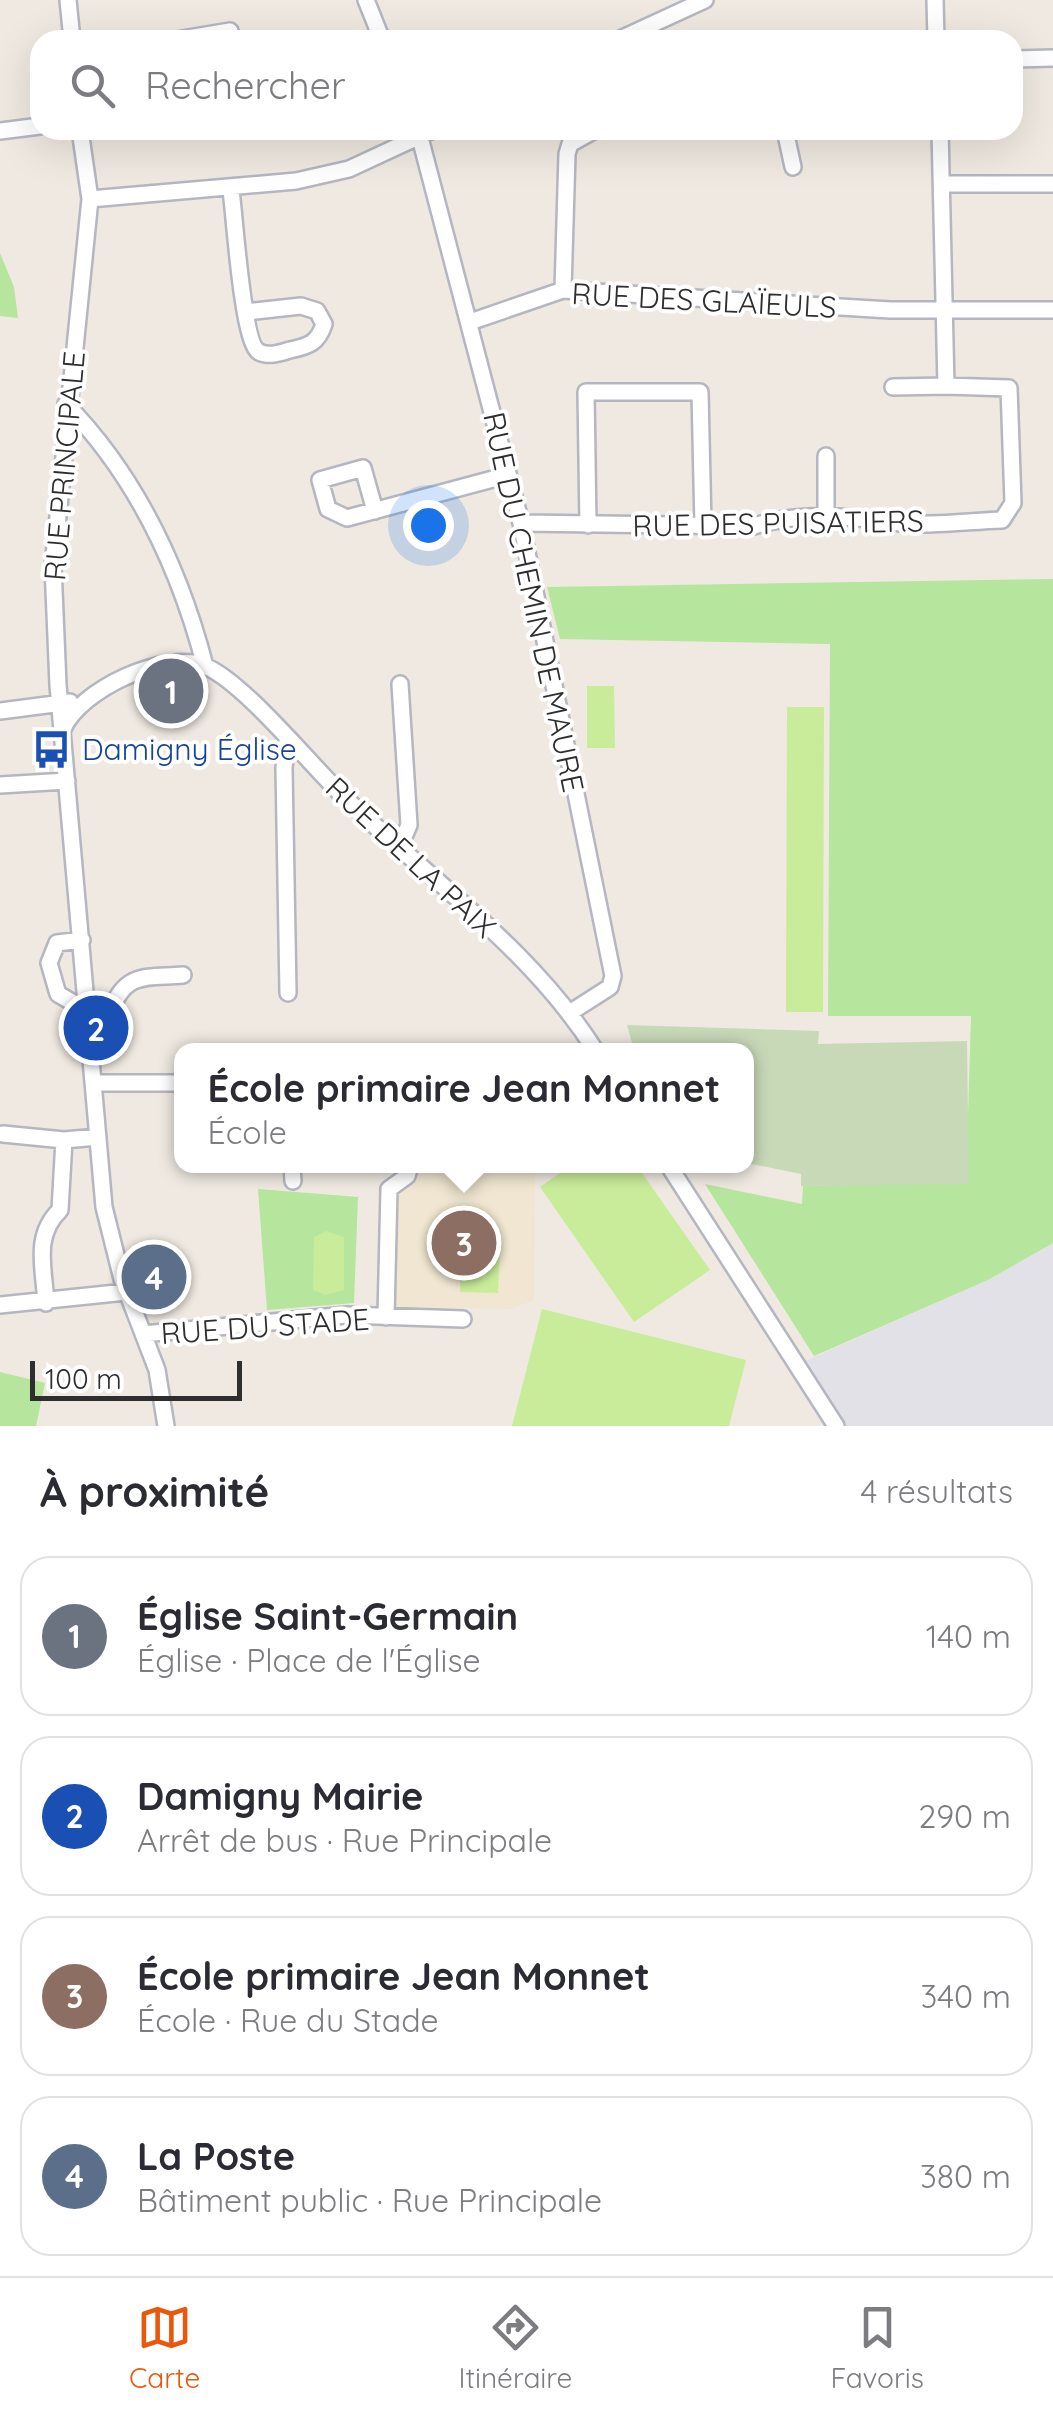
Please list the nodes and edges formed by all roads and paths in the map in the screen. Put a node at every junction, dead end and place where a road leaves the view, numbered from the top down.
1 (68, 0) edge
2 (366, 0) edge
3 (705, 0) edge
4 (935, 0) edge
5 (71, 30) edge
6 (378, 30) edge
7 (640, 30) edge
8 (936, 30) edge
9 (1053, 58) edge
10 (1023, 59) edge
11 (30, 127) edge
12 (0, 131) edge
13 (81, 140) edge
14 (407, 140) edge
15 (426, 140) edge
16 (577, 140) edge
17 (787, 140) edge
18 (940, 140) edge
19 (793, 167) dead end
20 (942, 184) junction
21 (1053, 184) edge
22 (231, 190) junction
23 (90, 199) junction
24 (563, 290) junction
25 (1053, 310) edge
26 (944, 311) junction
27 (246, 312) junction
28 (470, 322) junction
29 (893, 386) dead end
30 (946, 386) junction
31 (66, 404) junction
32 (826, 456) dead end
33 (508, 476) junction
34 (375, 511) dead end
35 (826, 517) junction
36 (520, 523) junction
37 (588, 525) junction
38 (703, 526) junction
39 (205, 666) junction
40 (400, 684) dead end
41 (88, 698) junction
42 (61, 705) junction
43 (0, 712) edge
44 (62, 729) junction
45 (287, 741) junction
46 (67, 780) junction
47 (0, 785) edge
48 (400, 846) junction
49 (82, 940) junction
50 (183, 975) dead end
51 (288, 994) dead end
52 (89, 1012) junction
53 (571, 1012) junction
54 (591, 1043) edge
55 (174, 1083) edge
56 (94, 1084) junction
57 (3, 1134) dead end
58 (98, 1137) junction
59 (64, 1140) junction
60 (408, 1173) edge
61 (673, 1173) edge
62 (126, 1292) junction
63 (46, 1303) junction
64 (0, 1305) edge
65 (386, 1318) junction
66 (463, 1319) dead end
67 (144, 1334) junction
68 (166, 1426) edge
69 (836, 1426) edge

1 - 5 street
2 - 6 street
3 - 7 street
4 - 8 street
9 - 10 street
11 - 12 street
13 - 23 street, RUE PRINCIPALE
14 - 22 street
15 - 28 street, RUE DU CHEMIN DE MAURE
16 - 24 street
17 - 19 street
18 - 20 street
20 - 21 street
20 - 26 street
22 - 23 street
22 - 27 street
23 - 31 street, RUE PRINCIPALE
24 - 26 street, RUE DES GLAÏEULS
24 - 28 street, RUE DES GLAÏEULS
25 - 26 street, RUE DES GLAÏEULS
26 - 30 street
27 - 27 street
28 - 33 street, RUE DU CHEMIN DE MAURE
29 - 30 street
30 - 35 street, RUE DES PUISATIERS
31 - 39 street
31 - 42 street, RUE PRINCIPALE
32 - 35 street
33 - 34 street
33 - 36 street, RUE DU CHEMIN DE MAURE
35 - 38 street, RUE DES PUISATIERS
36 - 37 street, RUE DES PUISATIERS
36 - 53 street, RUE DU CHEMIN DE MAURE
37 - 38 street, RUE DES PUISATIERS
37 - 38 street
39 - 41 street
39 - 45 street, RUE DE LA PAIX
40 - 48 street
41 - 42 street
41 - 44 street
42 - 43 street
42 - 44 street, RUE PRINCIPALE
44 - 46 street, RUE PRINCIPALE
45 - 48 street, RUE DE LA PAIX
45 - 51 street
46 - 47 street
46 - 49 street, RUE PRINCIPALE
48 - 53 street, RUE DE LA PAIX
49 - 52 street, RUE PRINCIPALE
49 - 52 street
50 - 52 street
52 - 56 street, RUE PRINCIPALE
53 - 54 street
55 - 56 street
56 - 58 street, RUE PRINCIPALE
57 - 59 street
58 - 59 street
58 - 62 street, RUE PRINCIPALE
59 - 63 street
60 - 65 street, RUE DU STADE
61 - 69 street
62 - 63 street
62 - 67 street, RUE PRINCIPALE
63 - 64 street
65 - 66 street, RUE DU STADE
65 - 67 street, RUE DU STADE
67 - 68 street, RUE PRINCIPALE

